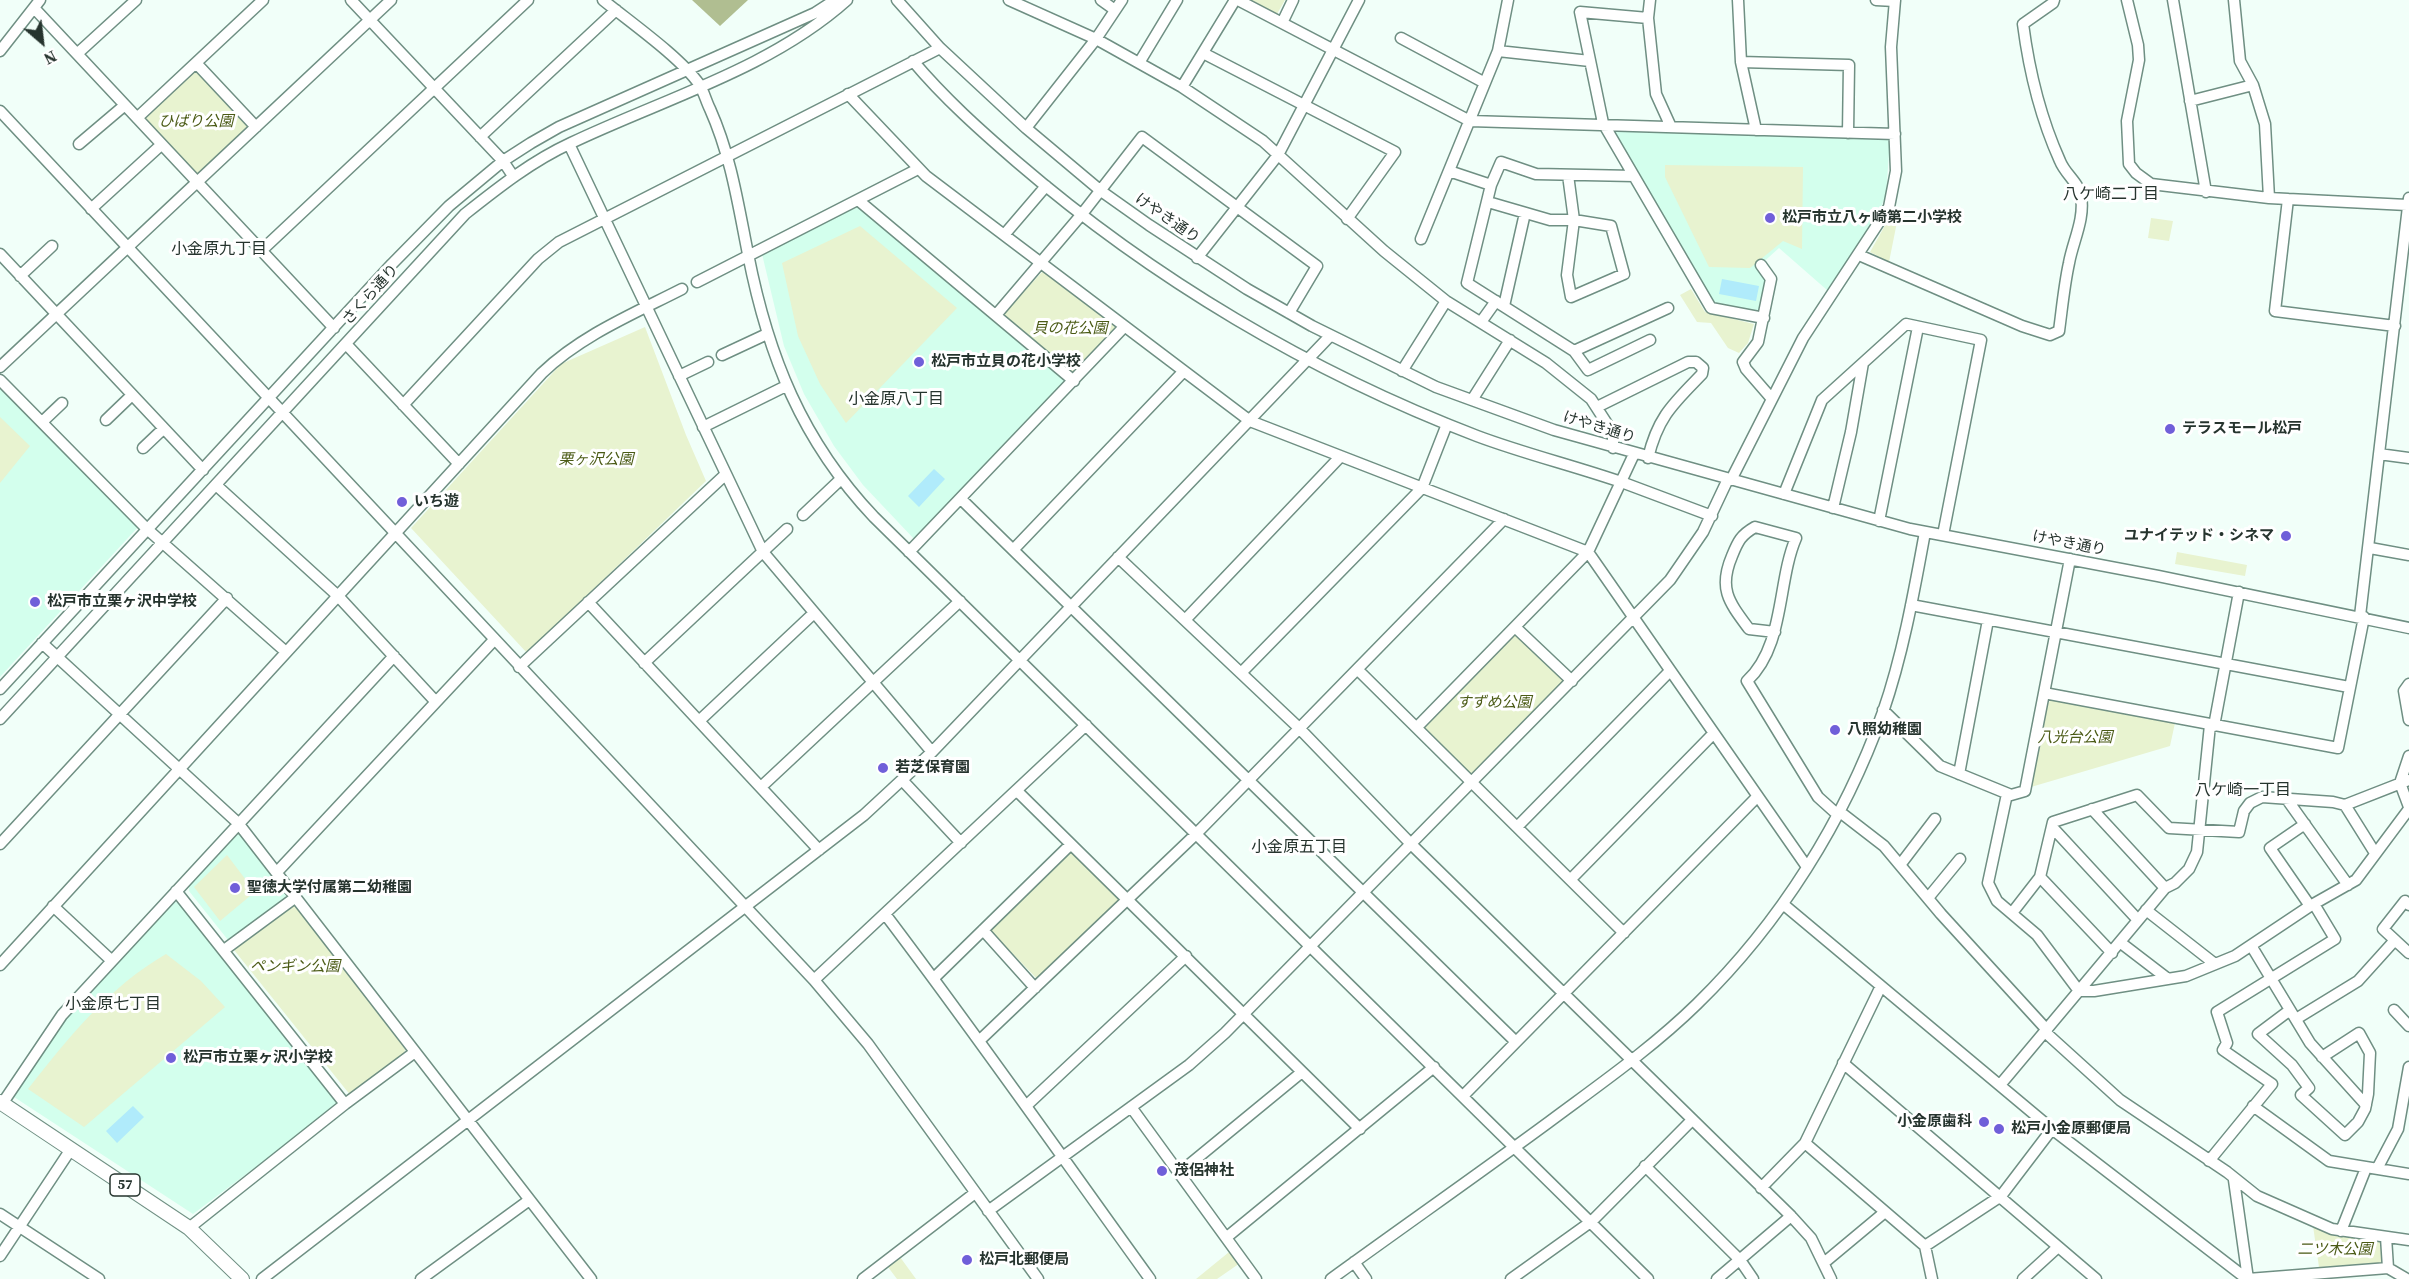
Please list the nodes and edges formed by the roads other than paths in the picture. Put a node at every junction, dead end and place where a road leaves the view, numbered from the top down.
1 (135, 0) edge
2 (263, 0) edge
3 (351, 0) edge
4 (391, 0) edge
5 (528, 0) edge
6 (603, 0) edge
7 (835, 0) edge
8 (847, 0) edge
9 (897, 0) edge
10 (1009, 0) edge
11 (1101, 0) edge
12 (1178, 0) edge
13 (1237, 0) edge
14 (1293, 0) edge
15 (1359, 0) edge
16 (1650, 0) edge
17 (1738, 0) edge
18 (1876, 0) edge
19 (2054, 0) edge
20 (2127, 0) edge
21 (2173, 0) edge
22 (2234, 0) edge
23 (1505, 1) edge
24 (1895, 1) edge
25 (37, 4) edge
26 (1119, 5) edge
27 (616, 10) junction
28 (1648, 18) junction
29 (370, 20) junction
30 (1282, 23) junction
31 (1401, 38) dead end
32 (1096, 39) junction
33 (940, 48) junction
34 (1335, 50) junction
35 (0, 51) edge
36 (1498, 51) junction
37 (78, 53) junction
38 (1203, 53) junction
39 (1590, 61) junction
40 (913, 62) junction
41 (1741, 62) junction
42 (196, 63) junction
43 (1139, 63) junction
44 (687, 70) junction
45 (1485, 83) junction
46 (2253, 85) junction
47 (700, 86) junction
48 (1182, 87) junction
49 (433, 88) junction
50 (848, 94) junction
51 (2190, 101) junction
52 (125, 105) junction
53 (1305, 105) junction
54 (0, 111) edge
55 (137, 118) junction
56 (1470, 121) junction
57 (1603, 123) junction
58 (256, 127) junction
59 (1671, 127) junction
60 (1026, 128) junction
61 (1756, 130) junction
62 (1848, 133) junction
63 (1894, 134) junction
64 (480, 137) junction
65 (79, 144) dead end
66 (569, 144) junction
67 (161, 145) junction
68 (729, 155) junction
69 (1278, 155) junction
70 (503, 160) junction
71 (918, 169) junction
72 (1449, 171) junction
73 (513, 176) junction
74 (1568, 176) junction
75 (1634, 176) junction
76 (196, 183) junction
77 (1491, 185) junction
78 (1046, 186) junction
79 (1101, 191) junction
80 (2206, 192) junction
81 (2269, 198) junction
82 (2288, 199) junction
83 (858, 200) junction
84 (2408, 201) edge
85 (1488, 202) junction
86 (1238, 207) junction
87 (91, 209) junction
88 (1524, 213) junction
89 (1082, 214) junction
90 (604, 218) junction
91 (1347, 219) junction
92 (1574, 220) junction
93 (1004, 235) junction
94 (1421, 239) dead end
95 (52, 246) dead end
96 (127, 247) junction
97 (261, 251) junction
98 (0, 254) edge
99 (748, 255) junction
100 (1859, 255) junction
101 (1197, 258) junction
102 (1041, 263) junction
103 (1761, 265) dead end
104 (20, 276) junction
105 (697, 282) dead end
106 (682, 289) dead end
107 (1446, 301) junction
108 (1500, 304) junction
109 (646, 307) junction
110 (1668, 308) dead end
111 (1289, 313) junction
112 (56, 314) junction
113 (996, 315) junction
114 (1764, 318) junction
115 (1481, 322) junction
116 (2395, 326) junction
117 (1124, 327) junction
118 (1918, 327) junction
119 (334, 328) junction
120 (767, 334) junction
121 (1330, 336) junction
122 (1510, 340) junction
123 (1650, 340) dead end
124 (346, 344) junction
125 (1574, 351) junction
126 (722, 355) dead end
127 (1308, 359) junction
128 (708, 362) dead end
129 (1863, 363) junction
130 (0, 367) edge
131 (1402, 371) junction
132 (1183, 372) junction
133 (679, 376) junction
134 (0, 380) edge
135 (1074, 381) junction
136 (786, 386) junction
137 (132, 395) junction
138 (268, 399) junction
139 (1772, 399) junction
140 (1472, 400) junction
141 (62, 403) dead end
142 (403, 405) junction
143 (1597, 407) junction
144 (281, 414) junction
145 (106, 420) dead end
146 (1250, 421) junction
147 (42, 422) junction
148 (1447, 424) junction
149 (703, 427) junction
150 (164, 429) junction
151 (142, 448) dead end
152 (1614, 448) junction
153 (1634, 454) junction
154 (2379, 454) junction
155 (1340, 457) junction
156 (1648, 458) junction
157 (2409, 458) edge
158 (459, 464) junction
159 (202, 470) junction
160 (726, 474) junction
161 (841, 479) junction
162 (1730, 479) junction
163 (1622, 483) junction
164 (216, 485) junction
165 (1422, 488) junction
166 (1784, 494) junction
167 (961, 500) junction
168 (1833, 508) junction
169 (803, 514) dead end
170 (1712, 516) junction
171 (1504, 519) junction
172 (1879, 521) junction
173 (147, 529) junction
174 (787, 529) dead end
175 (1925, 532) junction
176 (396, 534) junction
177 (1943, 536) junction
178 (163, 542) junction
179 (2370, 549) junction
180 (1013, 550) junction
181 (763, 552) junction
182 (909, 552) junction
183 (1588, 552) junction
184 (2409, 555) edge
185 (1118, 557) junction
186 (2070, 559) junction
187 (2239, 592) junction
188 (338, 596) junction
189 (226, 598) junction
190 (588, 602) junction
191 (960, 602) junction
192 (1911, 605) junction
193 (1071, 606) junction
194 (814, 613) junction
195 (2362, 617) junction
196 (1634, 618) junction
197 (1185, 620) junction
198 (1988, 620) junction
199 (1515, 627) junction
200 (2409, 628) edge
201 (2057, 632) junction
202 (1775, 633) junction
203 (494, 640) junction
204 (42, 643) junction
205 (286, 652) junction
206 (394, 656) junction
207 (58, 657) junction
208 (1020, 660) junction
209 (644, 663) junction
210 (2226, 665) junction
211 (519, 667) junction
212 (1358, 670) junction
213 (1670, 671) junction
214 (1241, 673) junction
215 (1572, 681) junction
216 (873, 683) junction
217 (2409, 684) edge
218 (2349, 687) junction
219 (0, 689) edge
220 (2044, 693) junction
221 (436, 702) junction
222 (1883, 710) junction
223 (119, 713) junction
224 (0, 719) edge
225 (2409, 720) edge
226 (699, 721) junction
227 (1086, 725) junction
228 (2212, 725) junction
229 (1417, 727) junction
230 (1298, 728) junction
231 (1713, 734) junction
232 (932, 752) junction
233 (2409, 756) edge
234 (180, 768) junction
235 (1959, 774) junction
236 (903, 781) junction
237 (1249, 781) junction
238 (2404, 781) edge
239 (1473, 783) junction
240 (761, 787) junction
241 (1017, 791) junction
242 (2007, 794) junction
243 (1756, 798) junction
244 (2286, 798) junction
245 (2345, 805) junction
246 (2409, 808) edge
247 (2092, 809) junction
248 (1839, 813) junction
249 (1935, 819) dead end
250 (238, 823) junction
251 (2305, 824) junction
252 (1517, 827) junction
253 (2052, 827) junction
254 (2199, 831) junction
255 (1195, 835) junction
256 (961, 843) junction
257 (0, 844) edge
258 (1411, 844) junction
259 (1070, 845) junction
260 (819, 850) junction
261 (2375, 853) junction
262 (1960, 859) dead end
263 (1900, 865) junction
264 (1807, 867) junction
265 (277, 873) junction
266 (2040, 877) junction
267 (1571, 879) junction
268 (2348, 885) junction
269 (2165, 888) junction
270 (177, 891) junction
271 (1363, 894) junction
272 (296, 897) junction
273 (1928, 898) junction
274 (1125, 900) junction
275 (1783, 904) junction
276 (2312, 905) junction
277 (2409, 905) edge
278 (53, 906) junction
279 (745, 908) junction
280 (2146, 910) junction
281 (2012, 913) junction
282 (885, 914) junction
283 (2138, 920) junction
284 (983, 930) junction
285 (1624, 933) junction
286 (2395, 940) junction
287 (2121, 943) junction
288 (1311, 946) junction
289 (2252, 946) junction
290 (224, 950) junction
291 (2112, 953) junction
292 (2409, 953) edge
293 (1186, 956) junction
294 (112, 960) junction
295 (2215, 964) junction
296 (0, 965) edge
297 (934, 978) junction
298 (2272, 978) junction
299 (2168, 979) junction
300 (814, 980) junction
301 (1881, 986) junction
302 (1035, 988) junction
303 (2079, 991) junction
304 (1564, 994) junction
305 (2394, 1010) dead end
306 (1243, 1014) junction
307 (2293, 1014) junction
308 (2408, 1023) edge
309 (2046, 1031) junction
310 (980, 1040) junction
311 (1516, 1042) junction
312 (415, 1052) junction
313 (2322, 1057) junction
314 (1632, 1061) junction
315 (1843, 1063) junction
316 (1434, 1067) junction
317 (2409, 1067) edge
318 (1302, 1072) junction
319 (2000, 1084) junction
320 (1464, 1096) junction
321 (1, 1103) edge
322 (345, 1104) junction
323 (1027, 1105) junction
324 (2366, 1105) junction
325 (2253, 1106) junction
326 (1131, 1107) junction
327 (468, 1120) junction
328 (1692, 1120) junction
329 (1360, 1129) junction
330 (2052, 1129) junction
331 (2403, 1131) edge
332 (1804, 1143) junction
333 (1516, 1146) junction
334 (71, 1149) junction
335 (1061, 1158) junction
336 (2209, 1161) junction
337 (1645, 1166) junction
338 (2378, 1167) junction
339 (2366, 1168) junction
340 (1179, 1173) junction
341 (2409, 1174) edge
342 (2234, 1179) junction
343 (1761, 1188) junction
344 (975, 1193) junction
345 (2001, 1196) junction
346 (528, 1201) junction
347 (988, 1211) junction
348 (1885, 1212) junction
349 (0, 1214) edge
350 (1791, 1216) junction
351 (1592, 1221) junction
352 (20, 1227) junction
353 (189, 1228) junction
354 (2341, 1231) junction
355 (1227, 1237) junction
356 (2386, 1237) junction
357 (2409, 1240) edge
358 (1925, 1246) junction
359 (2058, 1247) junction
360 (0, 1256) edge
361 (1740, 1260) junction
362 (1354, 1262) junction
363 (1825, 1262) junction
364 (2388, 1268) junction
365 (93, 1278) edge
366 (242, 1279) edge
367 (262, 1279) edge
368 (421, 1279) edge
369 (591, 1279) edge
370 (863, 1279) edge
371 (1038, 1279) edge
372 (1150, 1279) edge
373 (1256, 1279) edge
374 (1331, 1279) edge
375 (1366, 1279) edge
376 (1511, 1279) edge
377 (1648, 1279) edge
378 (1717, 1279) edge
379 (1753, 1279) edge
380 (1831, 1279) edge
381 (1932, 1279) edge
382 (2023, 1279) edge
383 (2096, 1279) edge
384 (2246, 1279) edge
385 (2407, 1279) edge

1 - 37 street
2 - 42 street
3 - 29 street
4 - 29 street
5 - 49 street
6 - 27 street
7 - 44 street, さくら通り
8 - 47 street, さくら通り
9 - 33 street, けやき通り
10 - 32 street
11 - 26 street
12 - 43 street
13 - 30 street
13 - 38 street
14 - 30 street
15 - 34 street
16 - 28 street
17 - 41 street
18 - 24 street
19 - 100 street
20 - 80 street
21 - 51 street
22 - 46 street
23 - 36 street
24 - 63 street
25 - 35 street
25 - 37 street
26 - 32 street
27 - 44 street
27 - 64 street
28 - 39 street
28 - 59 street
29 - 49 street
29 - 58 street
30 - 34 street
31 - 45 street
32 - 43 street
32 - 60 street
33 - 40 street
33 - 60 street, けやき通り
34 - 53 street
34 - 56 street
36 - 39 street
36 - 45 street
37 - 52 street
38 - 48 street
38 - 53 street
39 - 57 street
40 - 50 street
40 - 78 street
41 - 61 street
41 - 62 street
42 - 55 street
42 - 58 street
43 - 48 street
44 - 47 street
44 - 70 street, さくら通り
45 - 56 street
46 - 51 street
46 - 81 street
47 - 66 street, さくら通り
47 - 68 street
48 - 69 street
49 - 64 street
49 - 97 street
50 - 68 street
50 - 71 street
51 - 80 street
52 - 55 street
52 - 65 street
53 - 69 street
53 - 91 street
54 - 87 street
55 - 67 street
56 - 57 street
56 - 72 street
57 - 59 street
57 - 75 street
58 - 76 street
59 - 61 street
60 - 79 street, けやき通り
61 - 62 street
62 - 63 street
63 - 100 street
64 - 70 street
66 - 73 street, さくら通り
66 - 90 street
67 - 76 street
67 - 87 street
68 - 90 street
68 - 99 street
69 - 86 street
69 - 91 street
70 - 73 street
70 - 119 street, さくら通り
71 - 83 street
71 - 93 street
72 - 77 street
72 - 94 street
73 - 124 street, さくら通り
74 - 75 street
74 - 77 street
74 - 92 street
75 - 114 street
76 - 96 street
76 - 97 street
77 - 85 street
78 - 89 street
78 - 93 street
79 - 86 street
79 - 89 street
79 - 101 street, けやき通り
80 - 81 street
81 - 82 street
82 - 84 street
82 - 116 street
83 - 99 street
83 - 113 street
84 - 116 street
85 - 88 street
85 - 108 street
86 - 101 street
86 - 111 street
87 - 96 street
88 - 92 street
88 - 108 street
89 - 102 street
89 - 127 street
90 - 109 street
90 - 142 street
91 - 107 street
92 - 92 street
93 - 102 street
95 - 104 street
96 - 112 street
96 - 138 street
97 - 119 street
98 - 104 street
99 - 105 street
99 - 120 street
100 - 139 street
101 - 111 street, けやき通り
102 - 113 street
102 - 117 street
103 - 114 street
104 - 112 street
106 - 109 street
107 - 115 street
107 - 131 street
108 - 115 street
108 - 125 street
109 - 133 street
109 - 158 street
110 - 125 street
111 - 121 street, けやき通り
112 - 130 street
112 - 137 street
113 - 135 street
114 - 139 street
115 - 122 street
116 - 154 street
117 - 132 street
117 - 135 street
118 - 129 street
118 - 172 street
118 - 177 street
119 - 138 street, さくら通り
120 - 126 street
120 - 136 street
121 - 127 street
121 - 131 street, けやき通り
122 - 140 street
122 - 143 street
123 - 125 street
124 - 142 street
124 - 144 street, さくら通り
127 - 146 street
127 - 148 street
128 - 133 street
129 - 166 street
129 - 168 street
131 - 140 street, けやき通り
132 - 146 street
132 - 180 street
133 - 149 street
134 - 147 street
135 - 167 street
136 - 149 street
136 - 161 street
137 - 145 street
137 - 150 street
138 - 144 street
138 - 159 street, さくら通り
139 - 162 street
140 - 152 street, けやき通り
141 - 147 street
142 - 158 street
143 - 152 street
143 - 156 street
144 - 164 street, さくら通り
144 - 176 street
146 - 155 street
146 - 185 street
147 - 173 street
148 - 163 street
148 - 165 street
149 - 160 street
150 - 151 street
150 - 159 street
152 - 153 street, けやき通り
153 - 156 street, けやき通り
153 - 163 street
154 - 157 street
154 - 179 street
155 - 165 street
155 - 197 street
156 - 162 street, けやき通り
158 - 176 street
159 - 173 street, さくら通り
160 - 181 street
160 - 190 street
161 - 169 street
161 - 182 street
162 - 166 street, けやき通り
162 - 170 street
163 - 170 street
163 - 183 street
164 - 178 street, さくら通り
164 - 188 street
165 - 171 street
165 - 214 street
166 - 168 street, けやき通り
167 - 180 street
167 - 182 street
168 - 172 street, けやき通り
170 - 196 street
171 - 183 street
171 - 212 street
172 - 175 street, けやき通り
173 - 178 street
173 - 204 street, さくら通り
174 - 181 street
175 - 177 street, けやき通り
175 - 192 street
176 - 188 street
176 - 203 street
177 - 186 street, けやき通り
178 - 189 street
178 - 207 street, さくら通り
179 - 184 street
179 - 195 street
180 - 193 street
181 - 194 street
181 - 209 street
182 - 191 street
183 - 196 street
183 - 199 street
185 - 193 street
185 - 197 street
186 - 187 street, けやき通り
186 - 201 street
187 - 195 street, けやき通り
187 - 210 street
188 - 205 street
188 - 206 street
189 - 205 street
189 - 223 street
190 - 209 street
190 - 211 street
191 - 208 street
191 - 216 street
192 - 198 street
192 - 222 street
193 - 208 street
193 - 237 street
194 - 216 street
194 - 226 street
195 - 200 street, けやき通り
195 - 218 street
196 - 213 street
196 - 215 street
197 - 214 street
198 - 201 street
198 - 235 street
199 - 215 street
199 - 229 street
201 - 210 street
201 - 220 street
202 - 202 street
202 - 248 street
203 - 211 street
203 - 221 street
204 - 207 street
204 - 219 street, さくら通り
205 - 234 street
206 - 221 street
206 - 250 street
207 - 223 street
207 - 224 street, さくら通り
208 - 227 street
208 - 232 street
209 - 226 street
210 - 218 street
210 - 228 street
211 - 279 street
212 - 229 street
212 - 230 street
213 - 231 street
213 - 252 street
214 - 230 street
215 - 239 street
216 - 232 street
216 - 240 street
217 - 225 street
218 - 228 street
220 - 228 street
220 - 242 street
221 - 265 street
222 - 235 street
222 - 248 street
223 - 234 street
223 - 257 street
226 - 240 street
227 - 241 street
227 - 255 street
228 - 254 street
229 - 239 street
230 - 237 street
230 - 258 street
231 - 243 street
231 - 267 street
232 - 236 street
233 - 238 street
234 - 250 street
234 - 278 street
235 - 242 street
236 - 256 street
236 - 260 street
237 - 255 street
237 - 271 street
238 - 245 street
238 - 246 street
239 - 252 street
239 - 258 street
240 - 260 street
241 - 256 street
241 - 259 street
242 - 281 street
243 - 264 street
243 - 285 street
244 - 245 street
244 - 251 street
244 - 254 street
245 - 261 street
246 - 261 street
247 - 253 street
247 - 254 street
247 - 269 street
248 - 263 street
248 - 264 street
249 - 263 street
250 - 265 street
250 - 270 street
251 - 268 street
251 - 276 street
252 - 267 street
253 - 266 street
253 - 283 street
254 - 269 street
255 - 274 street
255 - 288 street
256 - 282 street
258 - 271 street
258 - 304 street
259 - 274 street
259 - 284 street
260 - 279 street
261 - 268 street
262 - 273 street
263 - 273 street
264 - 275 street
265 - 272 street
266 - 281 street
266 - 291 street
267 - 285 street
268 - 276 street
269 - 280 street
270 - 290 street
270 - 294 street
271 - 288 street
271 - 311 street
272 - 290 street
272 - 312 street
273 - 309 street
274 - 293 street
274 - 302 street
275 - 301 street
275 - 314 street
276 - 289 street
276 - 298 street
277 - 286 street
278 - 294 street
278 - 296 street
279 - 300 street
279 - 327 street
280 - 283 street
280 - 295 street
281 - 303 street
282 - 297 street
282 - 300 street
283 - 287 street
284 - 297 street
284 - 302 street
285 - 304 street
286 - 292 street
286 - 307 street
287 - 291 street
287 - 299 street
288 - 306 street
288 - 316 street
289 - 295 street
289 - 298 street
290 - 322 street
291 - 303 street
293 - 306 street
293 - 323 street
294 - 321 street
295 - 299 street
297 - 310 street
298 - 307 street
298 - 325 street
299 - 303 street
300 - 344 street
301 - 315 street
301 - 319 street
302 - 310 street
303 - 309 street
304 - 311 street
304 - 314 street
305 - 308 street
306 - 318 street
306 - 326 street
307 - 313 street
307 - 324 street
309 - 319 street
309 - 336 street
310 - 323 street
311 - 320 street
312 - 322 street
312 - 327 street
313 - 324 street
313 - 324 street
314 - 328 street
314 - 333 street
315 - 332 street
315 - 345 street
316 - 320 street
316 - 329 street
317 - 331 street
318 - 329 street
318 - 340 street
319 - 330 street
320 - 333 street
321 - 334 main road, 57
322 - 353 street
323 - 335 street
325 - 336 street
325 - 339 street
326 - 335 street
326 - 340 street
327 - 346 street
327 - 367 street
328 - 337 street
328 - 343 street
329 - 355 street
330 - 345 street
330 - 384 street
331 - 338 street
332 - 343 street
332 - 348 street
333 - 351 street
333 - 362 street
334 - 352 street
334 - 353 main road, 57
335 - 347 street
335 - 372 street
336 - 342 street
337 - 351 street
337 - 361 street
338 - 339 street
338 - 341 street
339 - 354 street
340 - 355 street
342 - 354 street
342 - 384 street
343 - 350 street
344 - 347 street
344 - 370 street
345 - 358 street
345 - 359 street
346 - 368 street
346 - 369 street
347 - 371 street
348 - 358 street
348 - 363 street
349 - 352 street
350 - 361 street
350 - 363 street
351 - 376 street
351 - 377 street
352 - 360 street
352 - 365 street
353 - 366 main road, 57
354 - 356 street
355 - 373 street
356 - 357 street
356 - 364 street
358 - 381 street
359 - 382 street
359 - 383 street
361 - 378 street
361 - 379 street
362 - 374 street
362 - 375 street
363 - 380 street
364 - 384 street
364 - 385 street

